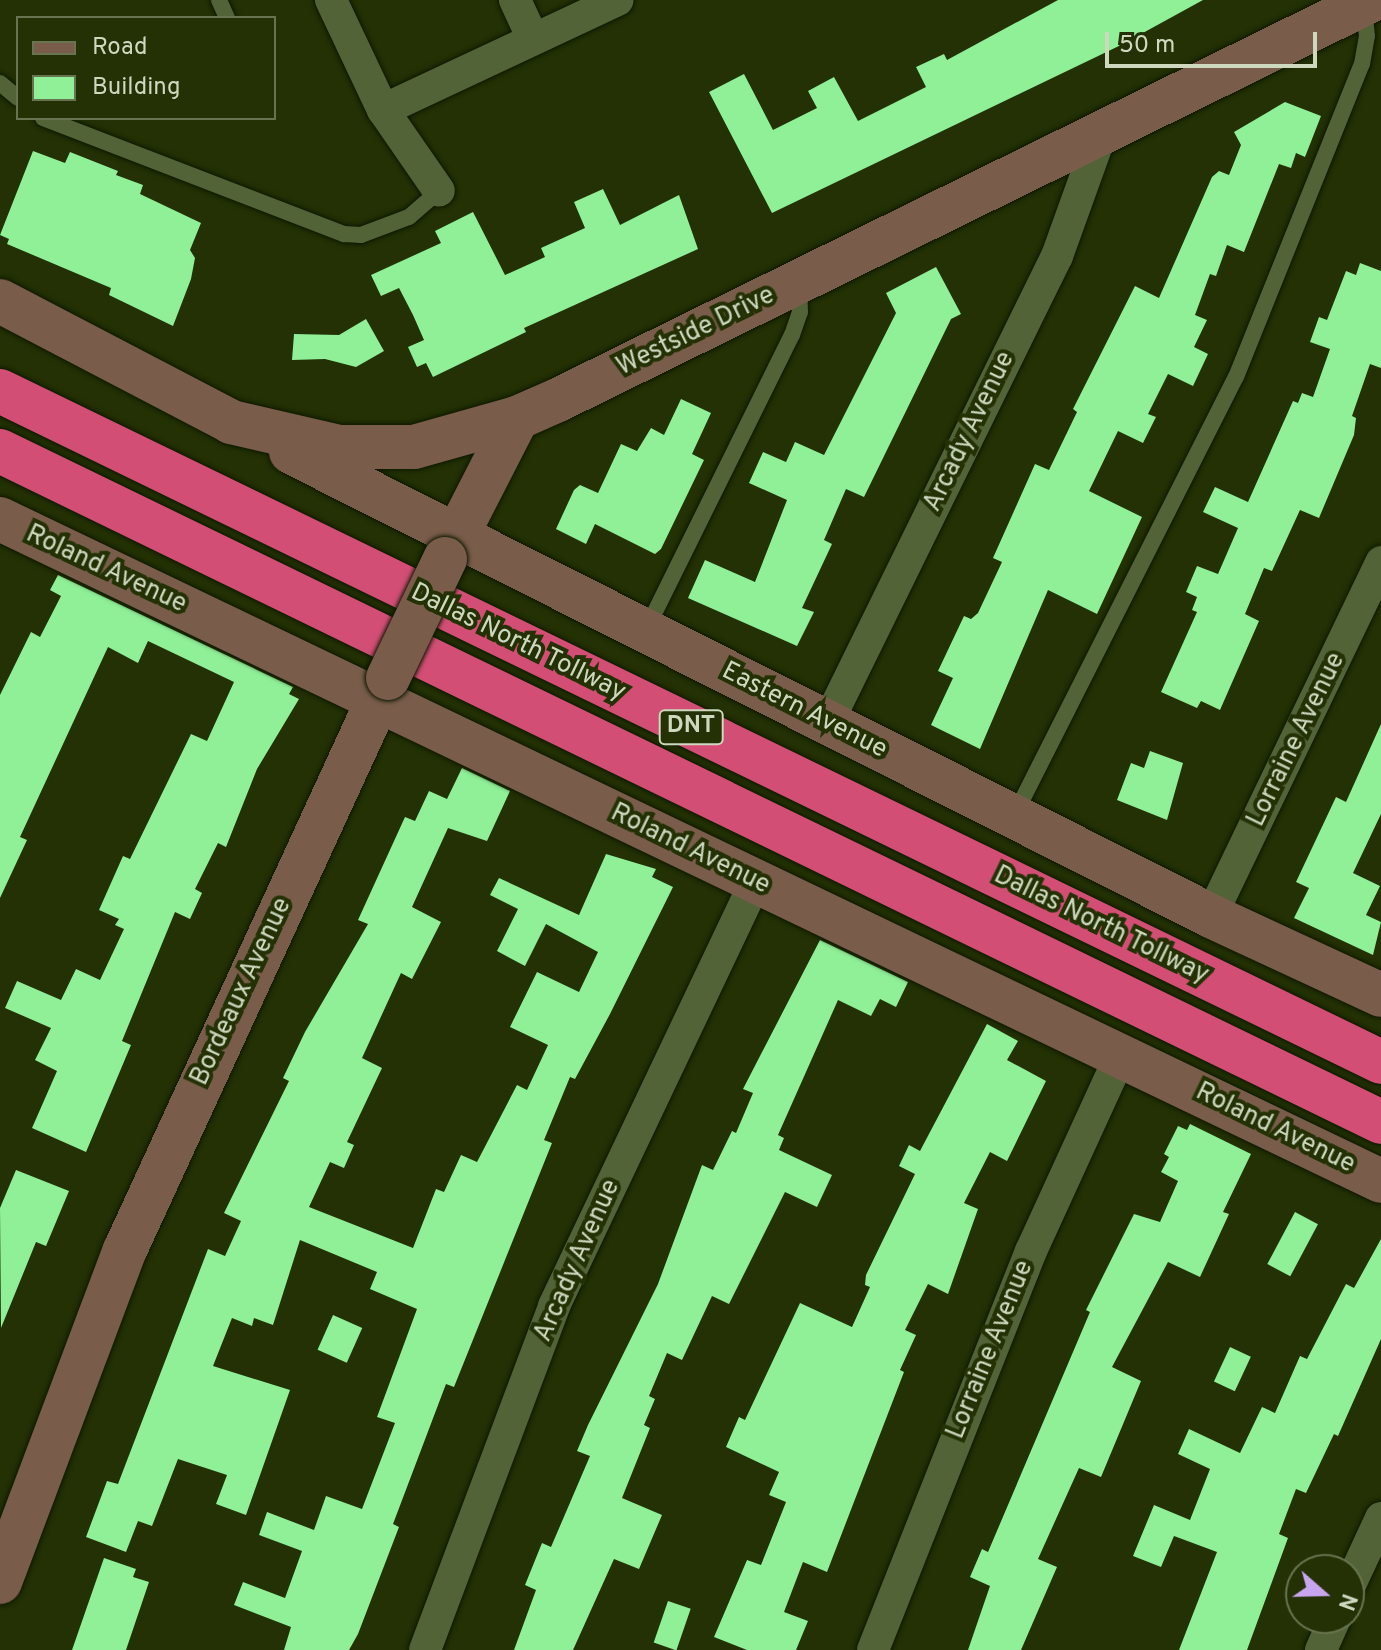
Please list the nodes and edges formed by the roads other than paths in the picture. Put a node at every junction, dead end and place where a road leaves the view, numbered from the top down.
1 (331, 0) edge
2 (515, 0) edge
3 (618, 0) edge
4 (1368, 2) edge
5 (533, 39) junction
6 (0, 83) edge
7 (16, 96) edge
8 (383, 110) junction
9 (48, 120) edge
10 (1101, 134) junction
11 (439, 191) joint
12 (799, 282) junction
13 (0, 301) edge
14 (0, 391) edge
15 (517, 418) junction
16 (231, 422) junction
17 (0, 451) edge
18 (0, 519) edge
19 (451, 547) junction
20 (1381, 562) edge
21 (647, 629) junction
22 (383, 689) junction
23 (827, 724) junction
24 (1014, 817) junction
25 (755, 882) junction
26 (1211, 916) junction
27 (1381, 995) edge
28 (1121, 1054) junction
29 (1381, 1062) edge
30 (1381, 1122) edge
31 (1381, 1181) edge
32 (1381, 1518) edge
33 (1364, 1554) edge
34 (0, 1582) edge
35 (425, 1650) edge
36 (873, 1650) edge

1 - 8 street
2 - 5 street
3 - 5 street
4 - 10 street, Westside Drive
4 - 24 lane
5 - 8 street
6 - 7 lane
8 - 11 street
9 - 11 lane
10 - 12 street, Westside Drive
10 - 23 street, Arcady Avenue
12 - 15 street, Westside Drive
12 - 21 lane
13 - 16 street, Westside Drive
14 - 29 highway, Dallas North Tollway / DNT
15 - 16 street, Westside Drive
15 - 19 street, Bordeaux Avenue
16 - 19 street, Eastern Avenue
17 - 30 highway, Dallas North Tollway / DNT
18 - 22 street, Roland Avenue
19 - 21 street, Eastern Avenue
19 - 22 street, Bordeaux Avenue, bridge
20 - 26 street, Lorraine Avenue
21 - 23 street, Eastern Avenue
22 - 25 street, Roland Avenue
22 - 34 street, Bordeaux Avenue
23 - 24 street, Eastern Avenue
24 - 26 street, Eastern Avenue
25 - 28 street, Roland Avenue
25 - 35 street, Arcady Avenue
26 - 27 street, Eastern Avenue
28 - 31 street, Roland Avenue
28 - 36 street, Lorraine Avenue
32 - 33 street

